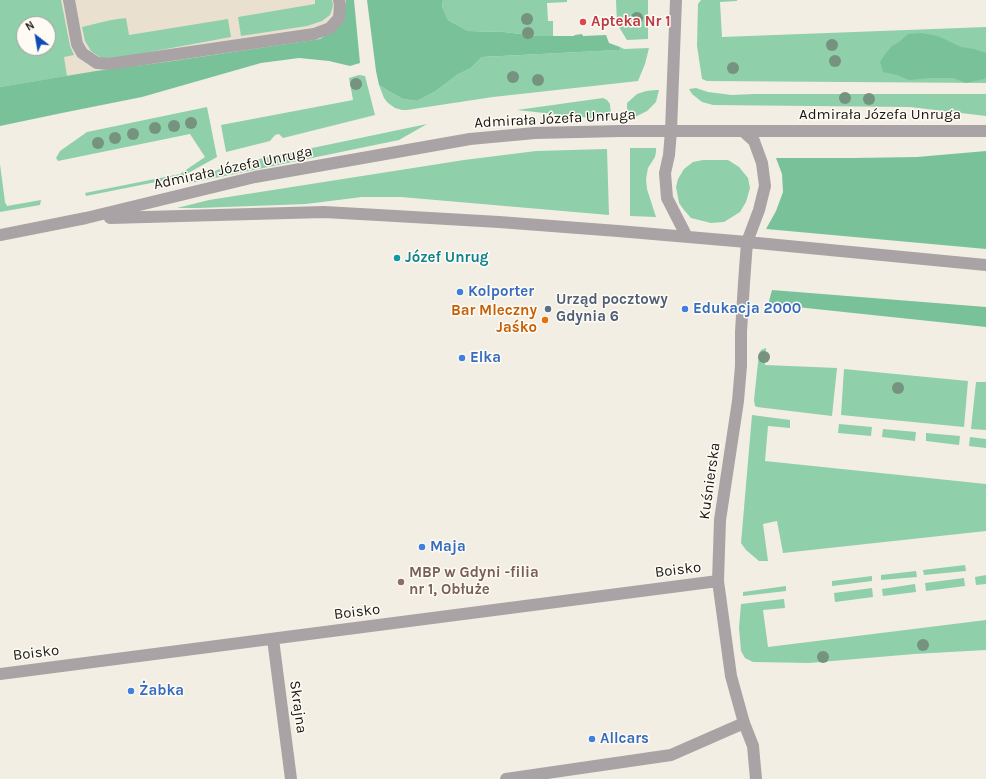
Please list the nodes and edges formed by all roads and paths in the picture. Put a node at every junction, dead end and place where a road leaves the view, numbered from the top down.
1 (69, 0) edge
2 (339, 0) edge
3 (676, 0) edge
4 (743, 131) junction
5 (986, 131) edge
6 (671, 132) junction
7 (86, 218) junction
8 (0, 235) edge
9 (687, 237) junction
10 (747, 242) junction
11 (986, 265) edge
12 (718, 581) junction
13 (272, 639) junction
14 (0, 674) edge
15 (744, 723) junction
16 (291, 779) edge
17 (506, 779) edge
18 (756, 779) edge

1 - 2 street
3 - 6 street
4 - 5 street, Admirała Józefa Unruga
4 - 6 street, Admirała Józefa Unruga
4 - 10 street
6 - 7 street, Admirała Józefa Unruga
6 - 9 street
7 - 8 street, Admirała Józefa Unruga
7 - 9 street, Admirała Józefa Unruga
9 - 10 street, Admirała Józefa Unruga
10 - 11 street, Admirała Józefa Unruga
10 - 12 street, Kuśnierska
12 - 13 street, Boisko
12 - 15 street, Kuśnierska
13 - 14 street, Boisko
13 - 16 street, Skrajna
15 - 17 street
15 - 18 street, Kuśnierska

